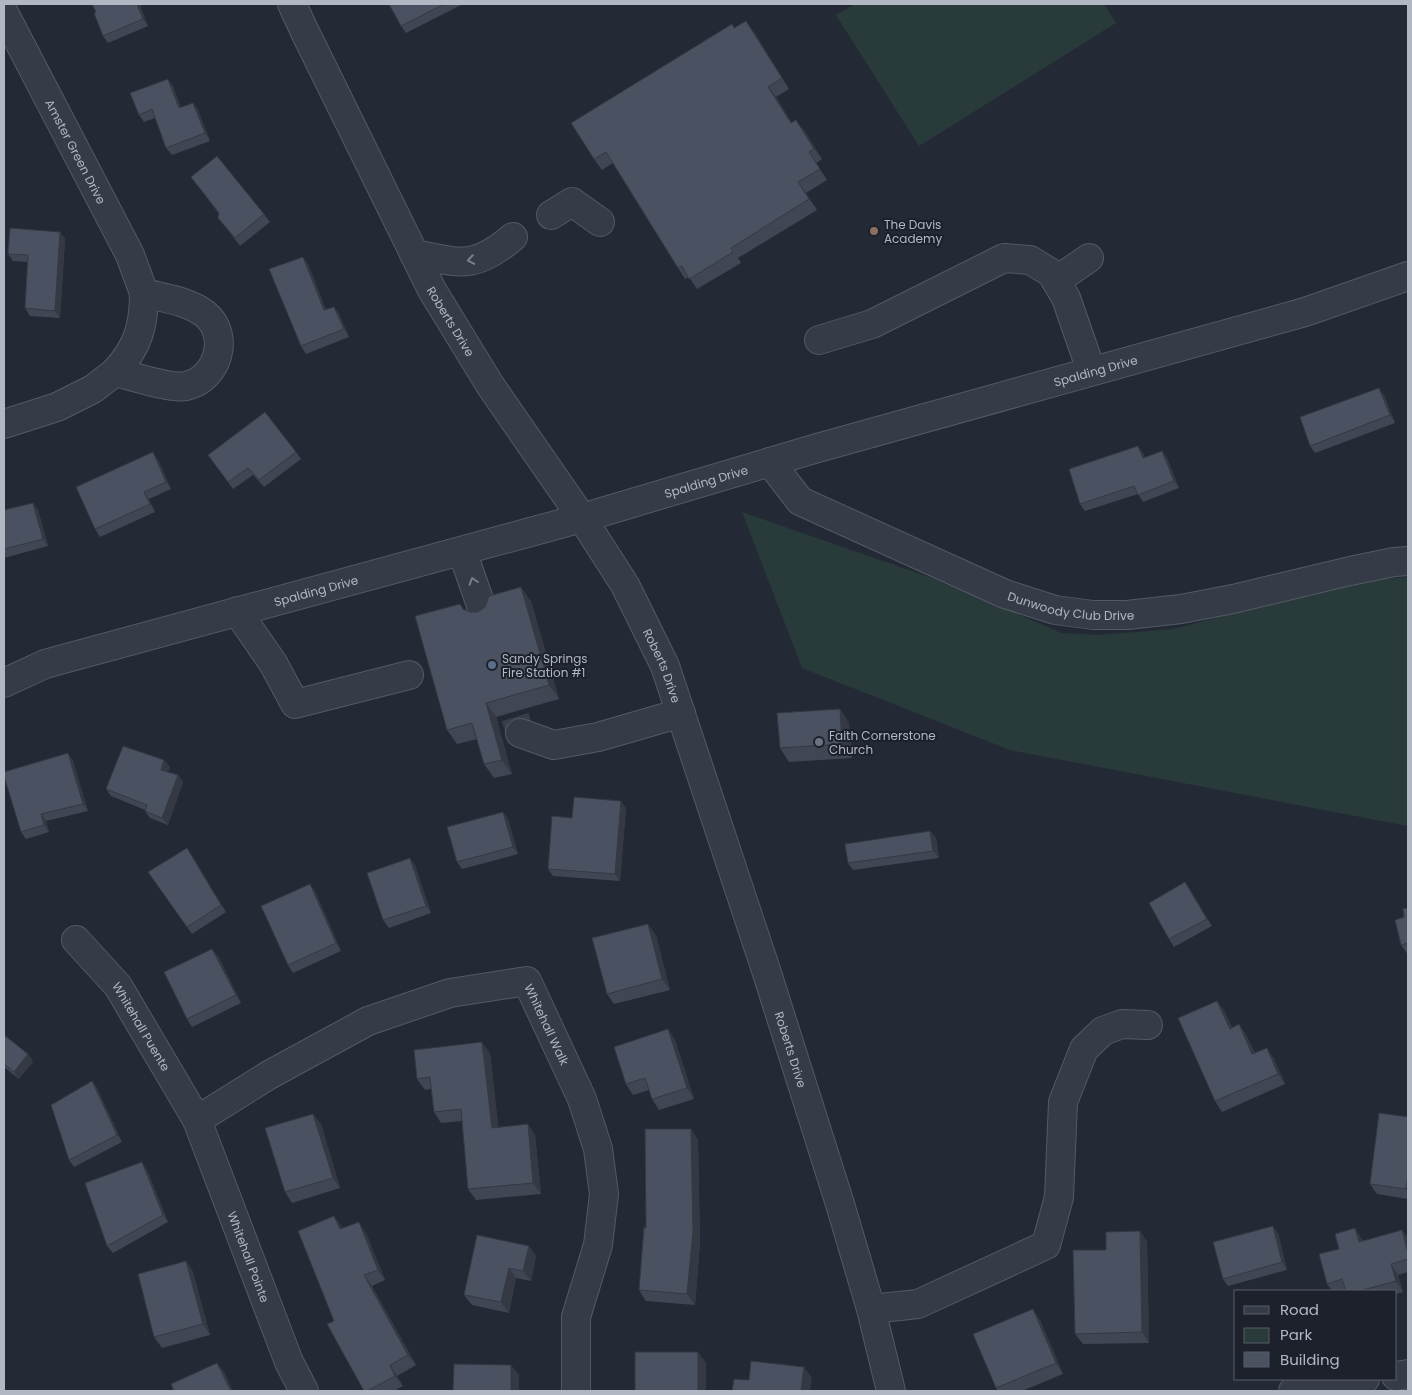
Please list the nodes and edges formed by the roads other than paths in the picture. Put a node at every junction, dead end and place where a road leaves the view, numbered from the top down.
1 (292, 4) edge
2 (4, 12) edge
3 (550, 215) dead end
4 (600, 222) dead end
5 (513, 237) dead end
6 (414, 254) junction
7 (1089, 258) dead end
8 (1408, 276) edge
9 (1056, 281) junction
10 (144, 292) junction
11 (819, 340) dead end
12 (1091, 370) junction
13 (115, 372) junction
14 (4, 424) edge
15 (770, 462) junction
16 (582, 518) junction
17 (462, 551) junction
18 (1408, 561) edge
19 (238, 611) junction
20 (483, 611) edge
21 (409, 675) dead end
22 (4, 683) edge
23 (681, 713) junction
24 (520, 733) dead end
25 (76, 940) dead end
26 (1148, 1025) dead end
27 (197, 1120) junction
28 (871, 1309) junction
29 (1358, 1380) edge
30 (304, 1391) edge
31 (576, 1391) edge
32 (891, 1391) edge
33 (1294, 1391) edge

1 - 6 street, Roberts Drive
2 - 10 street, Amster Green Drive
3 - 4 street
5 -> 6 street
6 - 16 street, Roberts Drive
7 - 9 street
8 - 12 street, Spalding Drive
9 - 11 street
9 - 12 street
10 - 13 street, Amster Green Drive
10 - 13 street
12 - 15 street, Spalding Drive
13 - 14 street, Amster Green Drive
15 - 16 street, Spalding Drive
15 - 18 street, Dunwoody Club Drive
16 - 17 street, Spalding Drive
16 - 23 street, Roberts Drive
17 - 19 street, Spalding Drive
20 -> 17 street
19 - 21 street
19 - 22 street, Spalding Drive
23 - 24 street
23 - 28 street, Roberts Drive
25 - 27 street, Whitehall Puente
26 - 28 street
27 - 30 street, Whitehall Pointe
27 - 31 street, Whitehall Walk
28 - 32 street, Roberts Drive
29 - 33 street

